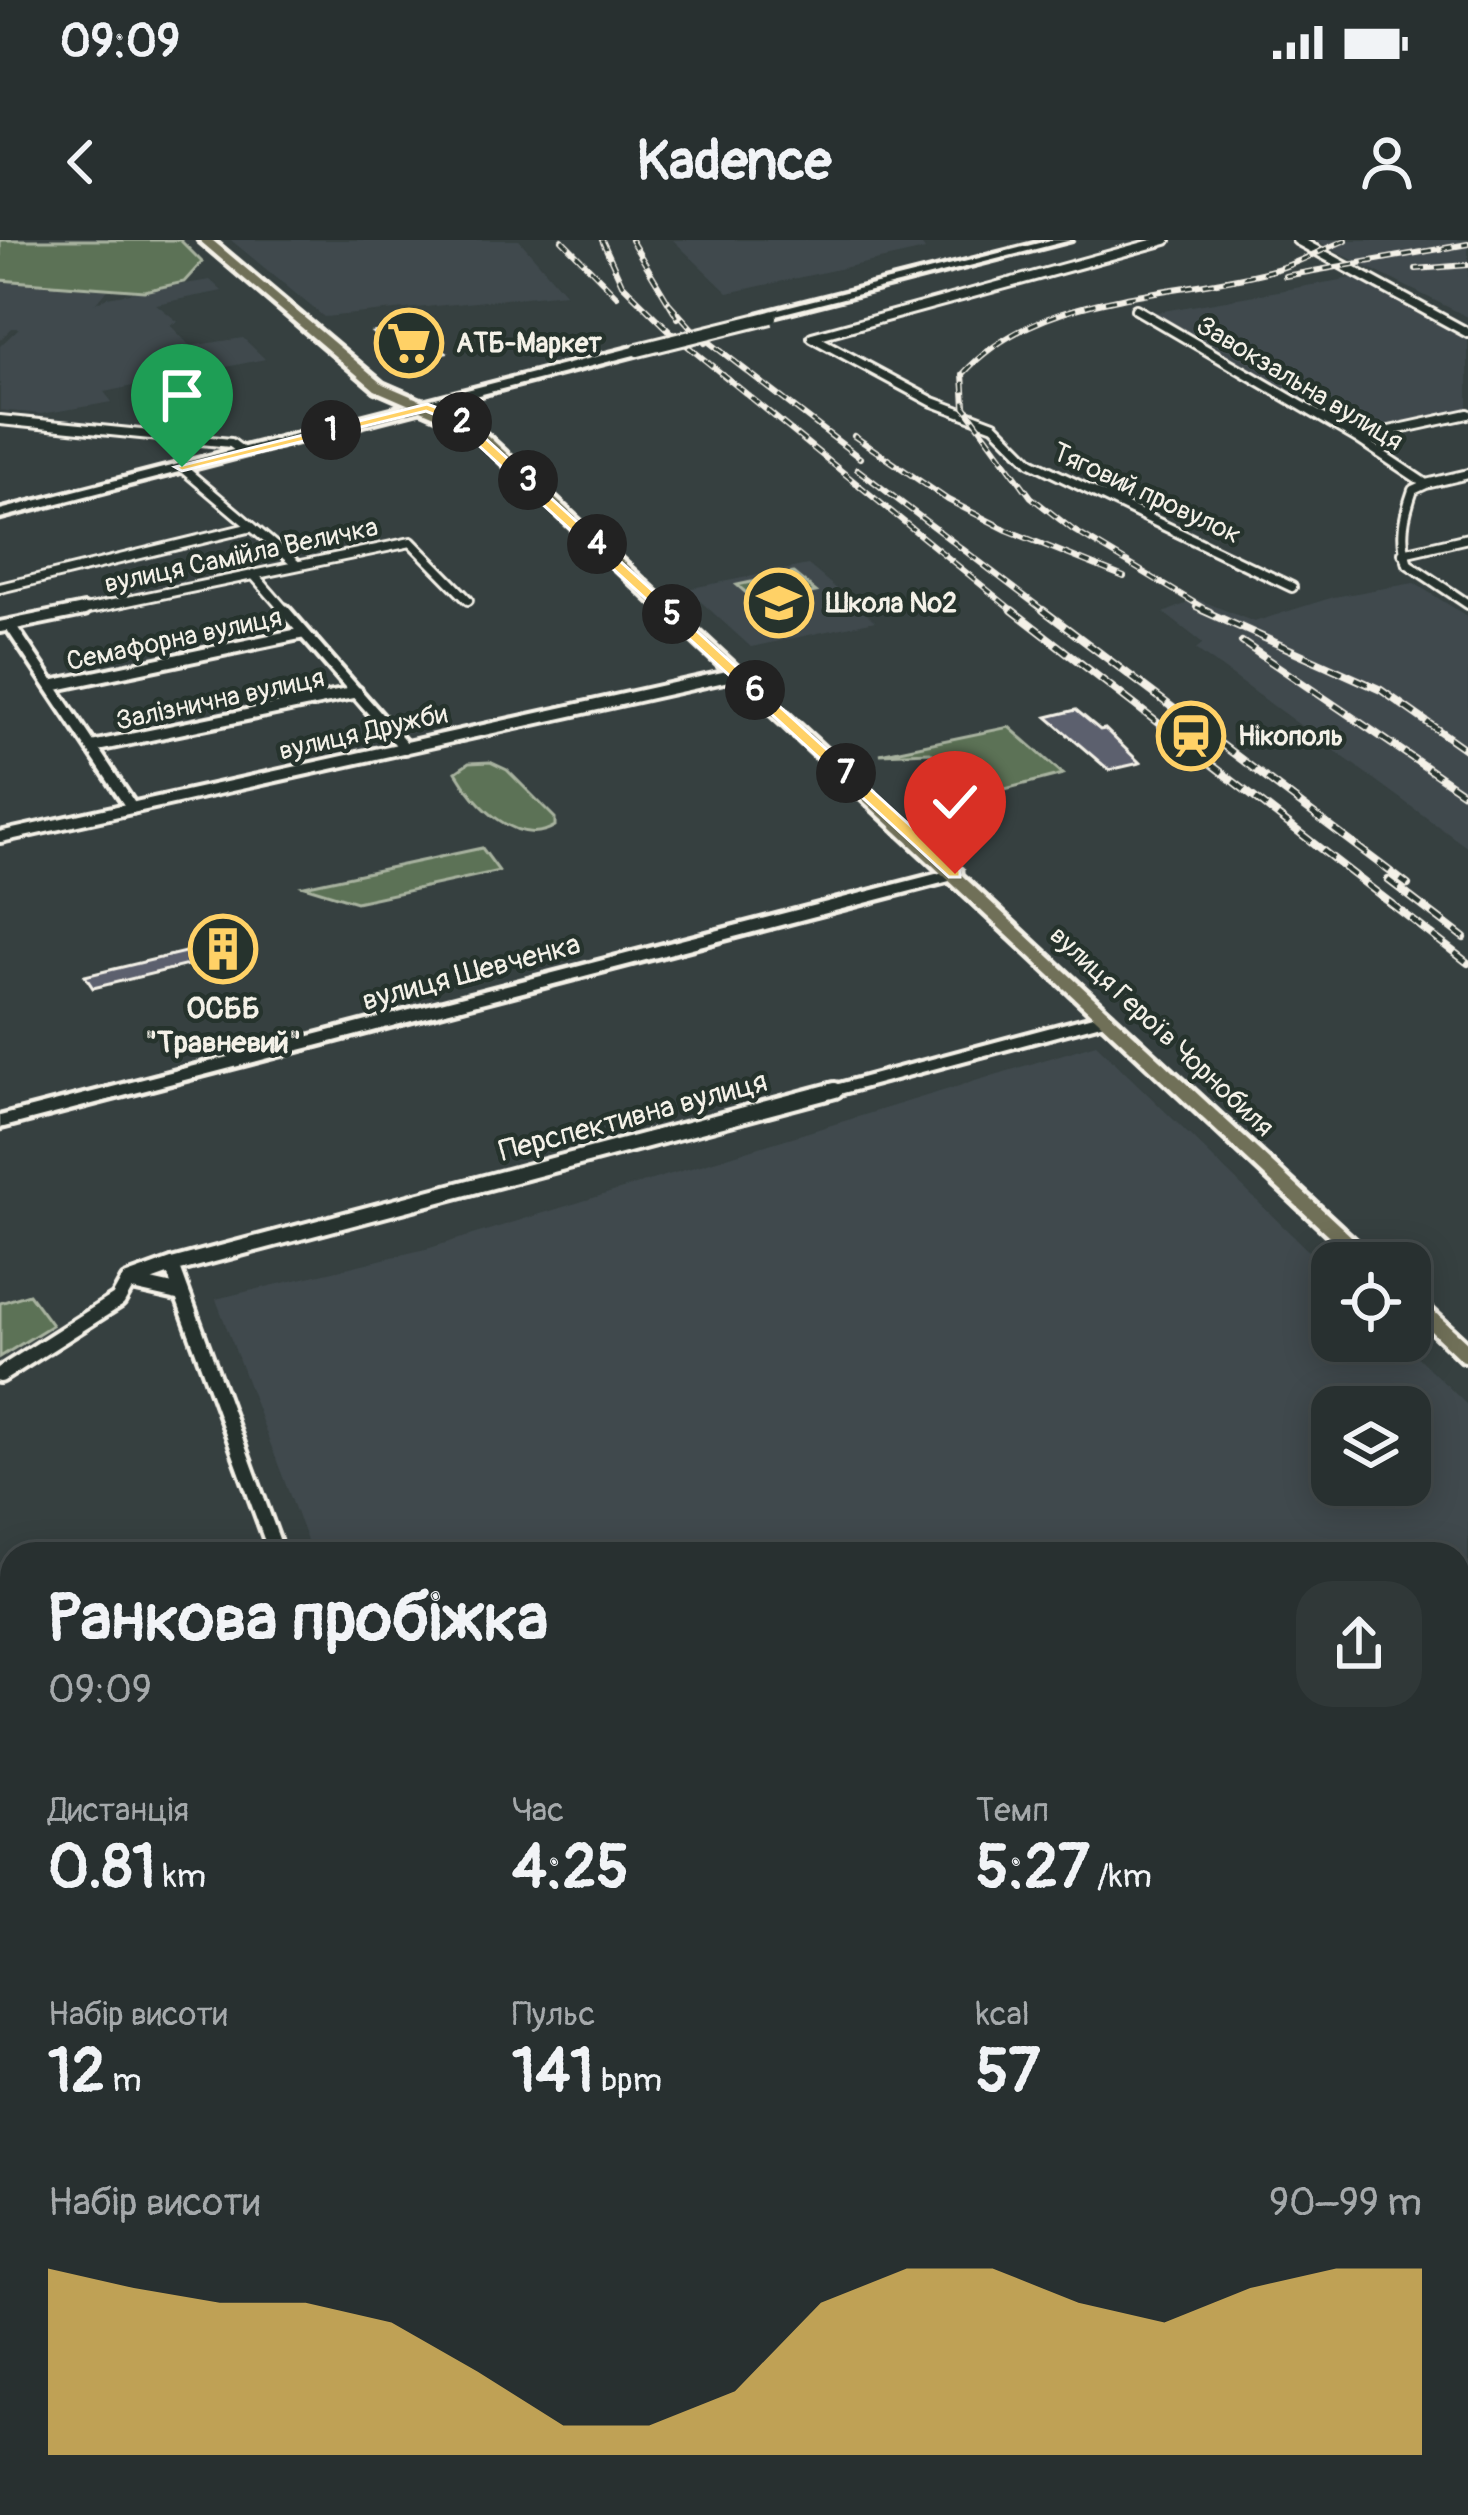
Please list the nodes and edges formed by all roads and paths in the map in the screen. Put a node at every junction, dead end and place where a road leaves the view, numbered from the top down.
1 (205, 240) edge
2 (1064, 240) edge
3 (1166, 240) edge
4 (1297, 240) edge
5 (1136, 309) dead end
6 (1468, 333) edge
7 (636, 348) junction
8 (407, 400) junction
9 (427, 407) junction
10 (1468, 414) edge
11 (0, 420) edge
12 (1357, 438) junction
13 (237, 447) junction
14 (182, 467) junction
15 (1468, 474) edge
16 (1426, 484) junction
17 (0, 502) edge
18 (0, 514) edge
19 (252, 527) junction
20 (1468, 538) edge
21 (1403, 553) junction
22 (297, 565) junction
23 (253, 574) junction
24 (1292, 587) dead end
25 (0, 588) edge
26 (468, 600) dead end
27 (1468, 604) edge
28 (5, 626) edge
29 (304, 633) junction
30 (737, 674) junction
31 (51, 686) junction
32 (357, 692) junction
33 (92, 747) junction
34 (405, 748) junction
35 (132, 808) junction
36 (0, 837) edge
37 (955, 874) junction
38 (1108, 1017) junction
39 (0, 1122) edge
40 (1348, 1242) edge
41 (172, 1265) junction
42 (128, 1282) junction
43 (182, 1294) junction
44 (1431, 1320) edge
45 (1468, 1355) edge
46 (0, 1375) edge
47 (273, 1542) edge

1 - 8 main road, вулиця Героїв Чорнобиля
2 - 7 main road, bridge
3 - 24 street, Тяговий провулок
4 - 6 street
5 - 12 street, Завокзальна вулиця
7 - 8 main road
7 - 9 main road
8 - 9 main road, вулиця Героїв Чорнобиля
8 - 13 main road
9 - 13 main road
9 - 30 main road, вулиця Героїв Чорнобиля
10 - 12 street
11 - 13 street
12 - 16 street, Завокзальна вулиця
13 - 14 main road
13 - 17 main road
14 - 18 main road
14 - 19 street
15 - 16 street
16 - 21 street, Завокзальна вулиця
19 - 22 street
19 - 25 street
20 - 21 street
21 - 27 street
22 - 23 street, вулиця Самійла Величка
22 - 26 street, вулиця Самійла Величка
23 - 28 street, вулиця Самійла Величка
23 - 29 street
28 - 31 street
29 - 31 street, Семафорна вулиця
29 - 32 street
30 - 34 street, вулиця Дружби
30 - 37 main road, вулиця Героїв Чорнобиля
31 - 33 street
32 - 33 street, Залізнична вулиця
32 - 34 street
33 - 35 street
34 - 35 street, вулиця Дружби
35 - 36 street, вулиця Дружби
37 - 38 main road, вулиця Героїв Чорнобиля
37 - 39 main road, вулиця Шевченка
38 - 40 main road, вулиця Героїв Чорнобиля
38 - 41 street, Перспективна вулиця
41 - 42 street, Перспективна вулиця
41 - 43 street
42 - 43 street
42 - 46 street
43 - 47 street
44 - 45 main road

